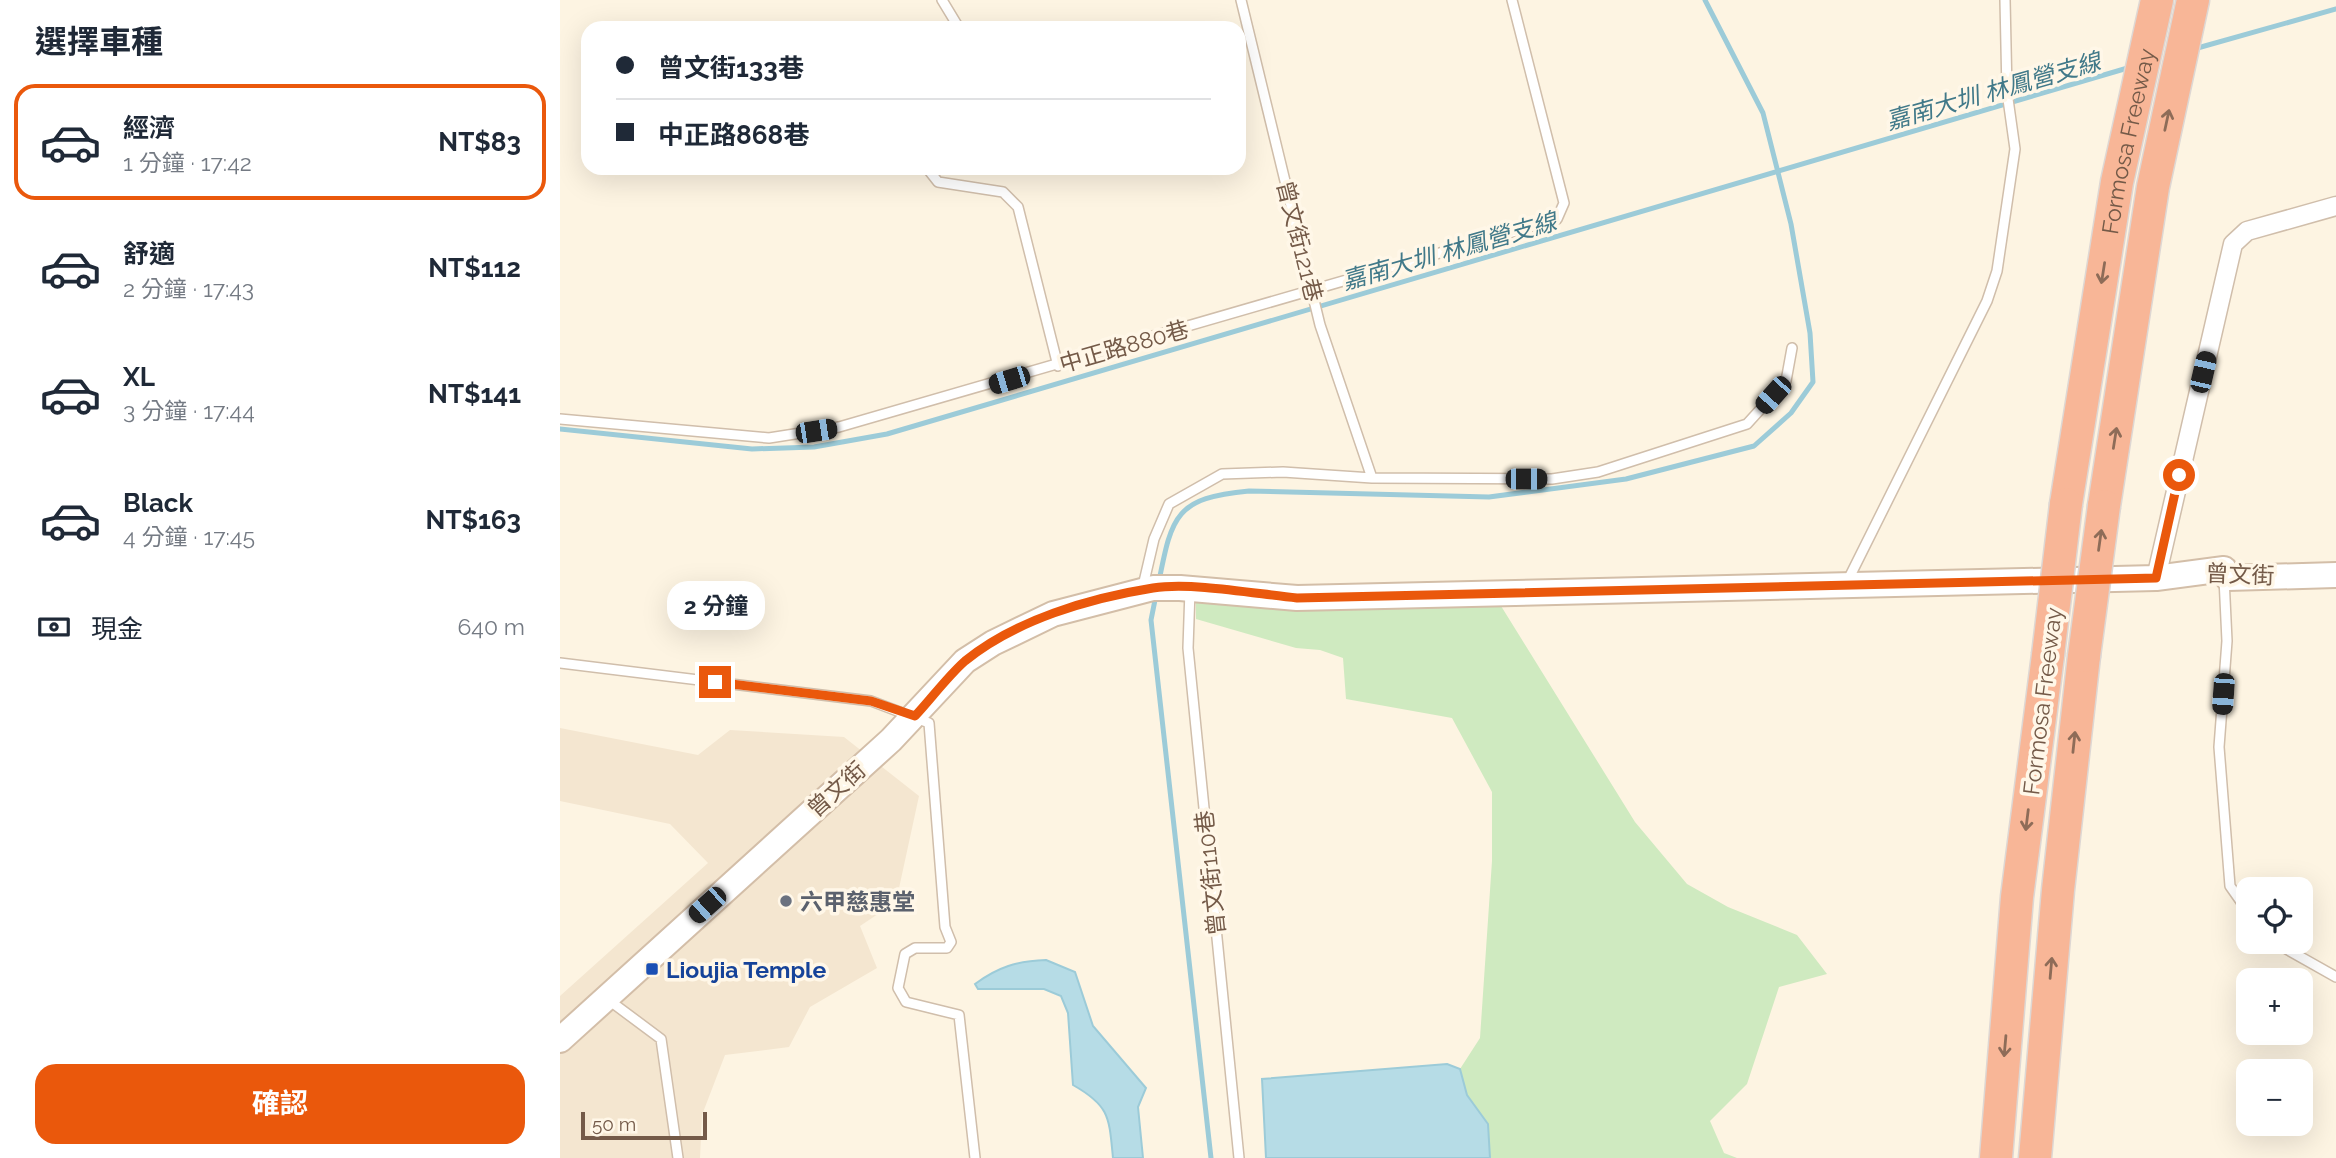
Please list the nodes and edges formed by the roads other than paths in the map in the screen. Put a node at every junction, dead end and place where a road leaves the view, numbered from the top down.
1 (942, 0) edge
2 (1241, 0) edge
3 (1512, 0) edge
4 (2005, 0) edge
5 (2157, 0) edge
6 (2193, 0) edge
7 (955, 21) edge
8 (933, 175) edge
9 (2336, 206) edge
10 (1313, 296) junction
11 (1792, 348) dead end
12 (1058, 366) junction
13 (560, 419) edge
14 (1372, 478) junction
15 (2224, 569) junction
16 (2336, 575) edge
17 (2156, 578) junction
18 (1847, 583) junction
19 (1185, 588) junction
20 (1142, 592) junction
21 (560, 663) edge
22 (915, 716) junction
23 (2236, 895) edge
24 (2295, 954) edge
25 (2336, 977) edge
26 (605, 997) junction
27 (560, 1040) edge
28 (678, 1158) edge
29 (975, 1158) edge
30 (1239, 1158) edge
31 (1996, 1158) edge
32 (2035, 1158) edge

1 - 7 lane
2 - 10 lane, 曾文街121巷
3 - 10 lane, 中正路880巷
4 - 18 lane
5 -> 31 highway, Formosa Freeway, bridge
32 -> 6 highway, Formosa Freeway, bridge
8 - 12 lane
9 - 17 street
10 - 12 lane, 中正路880巷
10 - 14 lane, 曾文街121巷
11 - 14 lane
12 - 13 lane, 中正路880巷
14 - 20 lane
15 - 16 main road, 曾文街
15 - 17 main road, 曾文街
15 - 23 lane
17 - 18 main road, 曾文街
18 - 19 main road, 曾文街
19 - 20 main road, 曾文街
19 - 30 lane, 曾文街110巷
20 - 22 main road, 曾文街
21 - 22 lane
22 - 26 main road, 曾文街
22 - 29 lane
24 - 25 lane
26 - 27 main road, 曾文街
26 - 28 lane

